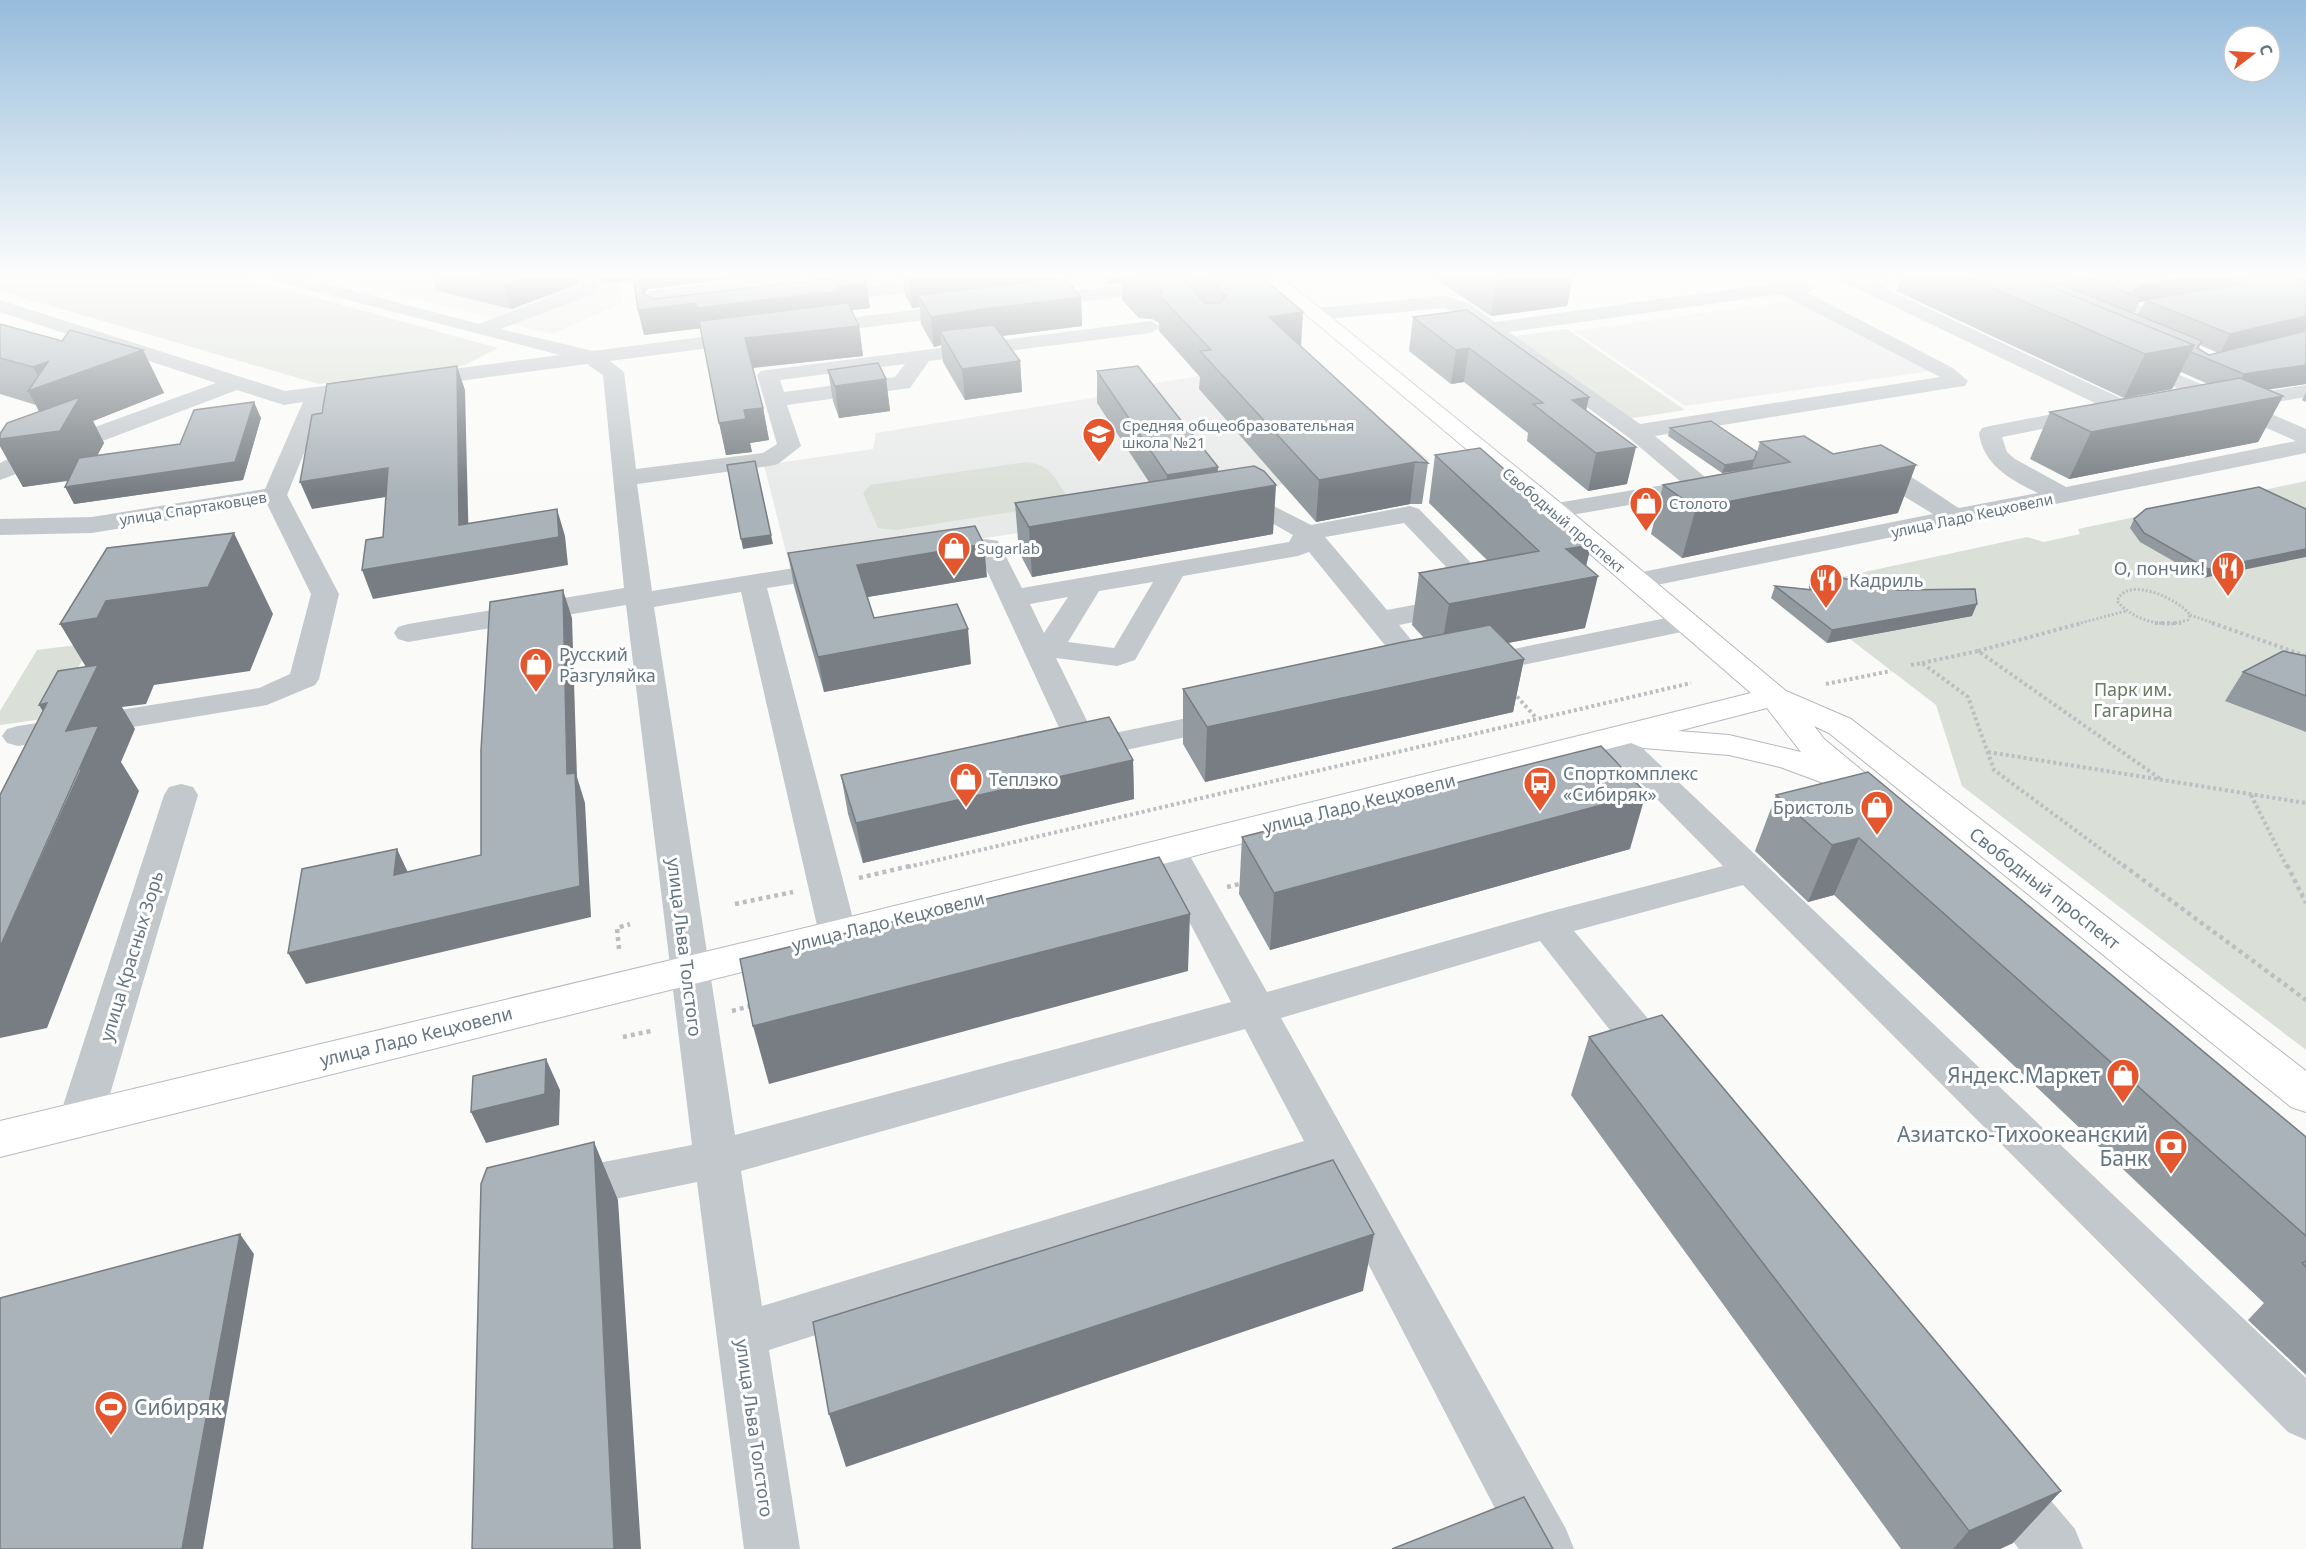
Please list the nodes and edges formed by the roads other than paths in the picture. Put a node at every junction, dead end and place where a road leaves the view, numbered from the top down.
1 (132, 348) edge
2 (556, 348) edge
3 (652, 348) edge
4 (908, 348) edge
5 (984, 348) edge
6 (1358, 348) edge
7 (1521, 348) edge
8 (1900, 348) edge
9 (2005, 348) edge
10 (2186, 348) edge
11 (2190, 348) edge
12 (2195, 352) junction
13 (588, 356) junction
14 (2119, 356) edge
15 (915, 357) junction
16 (2162, 374) junction
17 (238, 382) junction
18 (2306, 391) edge
19 (2203, 392) junction
20 (318, 393) junction
21 (2271, 396) junction
22 (2170, 398) edge
23 (2230, 404) junction
24 (2306, 411) edge
25 (1636, 432) junction
26 (2306, 437) edge
27 (2306, 446) edge
28 (1843, 464) edge
29 (0, 473) edge
30 (624, 478) junction
31 (275, 495) junction
32 (2065, 496) junction
33 (1554, 510) junction
34 (1210, 512) edge
35 (1957, 518) junction
36 (0, 527) edge
37 (1307, 533) junction
38 (906, 559) edge
39 (859, 566) edge
40 (1173, 570) junction
41 (1637, 581) junction
42 (752, 582) junction
43 (1090, 584) junction
44 (640, 597) junction
45 (1014, 598) junction
46 (1380, 620) junction
47 (1686, 623) junction
48 (408, 633) dead end
49 (1426, 676) junction
50 (1392, 683) edge
51 (1774, 697) junction
52 (1256, 712) edge
53 (18, 736) dead end
54 (1615, 737) junction
55 (1085, 749) junction
56 (1050, 756) edge
57 (1856, 784) junction
58 (181, 795) dead end
59 (1911, 829) edge
60 (1170, 850) junction
61 (1750, 870) junction
62 (1548, 925) junction
63 (838, 934) junction
64 (687, 969) junction
65 (1255, 1011) junction
66 (1685, 1093) edge
67 (2306, 1095) edge
68 (81, 1118) junction
69 (0, 1139) edge
70 (1332, 1151) junction
71 (717, 1158) junction
72 (523, 1198) edge
73 (743, 1335) junction
74 (2306, 1414) edge
75 (1980, 1456) edge
76 (772, 1549) edge
77 (1546, 1549) edge
78 (2055, 1549) edge

1 - 17 street
2 - 13 street
3 - 13 street
4 - 15 street
5 - 15 street
6 - 33 main road, Свободный проспект
7 - 25 street
8 - 25 street
9 - 32 street
10 - 12 street
11 - 12 street
12 - 16 street
13 - 20 street
13 - 30 street, улица Льва Толстого
14 - 16 street
15 - 30 street
16 - 19 street
17 - 20 street
17 - 29 street
18 - 21 street
19 - 22 street
19 - 23 street
20 - 31 street, улица Спартаковцев
21 - 23 street
21 - 24 street
23 - 26 street
25 - 33 street
27 - 32 street, улица Ладо Кецховели
28 - 35 street
30 - 44 street, улица Льва Толстого
31 - 36 street, улица Спартаковцев
31 - 53 street
32 - 35 street, улица Ладо Кецховели
33 - 41 main road, Свободный проспект
34 - 37 street
35 - 41 street, улица Ладо Кецховели
37 - 40 street
37 - 46 street
37 - 46 street
38 - 45 street
39 - 42 street
40 - 43 street
40 - 43 street
41 - 47 main road, Свободный проспект
42 - 44 street
42 - 63 street
43 - 45 street
44 - 48 street
44 - 64 street, улица Льва Толстого
45 - 55 street
46 - 49 street
47 - 49 street
47 - 51 main road, Свободный проспект
49 - 50 street
51 - 54 main road, улица Ладо Кецховели
51 - 57 main road, Свободный проспект
51 - 67 main road, Свободный проспект
52 - 55 street
54 - 57 main road
54 - 60 main road, улица Ладо Кецховели
54 - 61 street
55 - 56 street
57 - 59 main road, Свободный проспект
58 - 68 street, улица Красных Зорь
60 - 63 main road, улица Ладо Кецховели
60 - 65 street
61 - 62 street
61 - 74 street
62 - 65 street
62 - 66 street
63 - 64 main road, улица Ладо Кецховели
64 - 68 main road, улица Ладо Кецховели
64 - 71 street, улица Льва Толстого
65 - 70 street
65 - 71 street
68 - 69 main road, улица Ладо Кецховели
70 - 73 street
70 - 77 street
71 - 72 street
71 - 73 street, улица Льва Толстого
73 - 76 street, улица Льва Толстого
75 - 78 street

